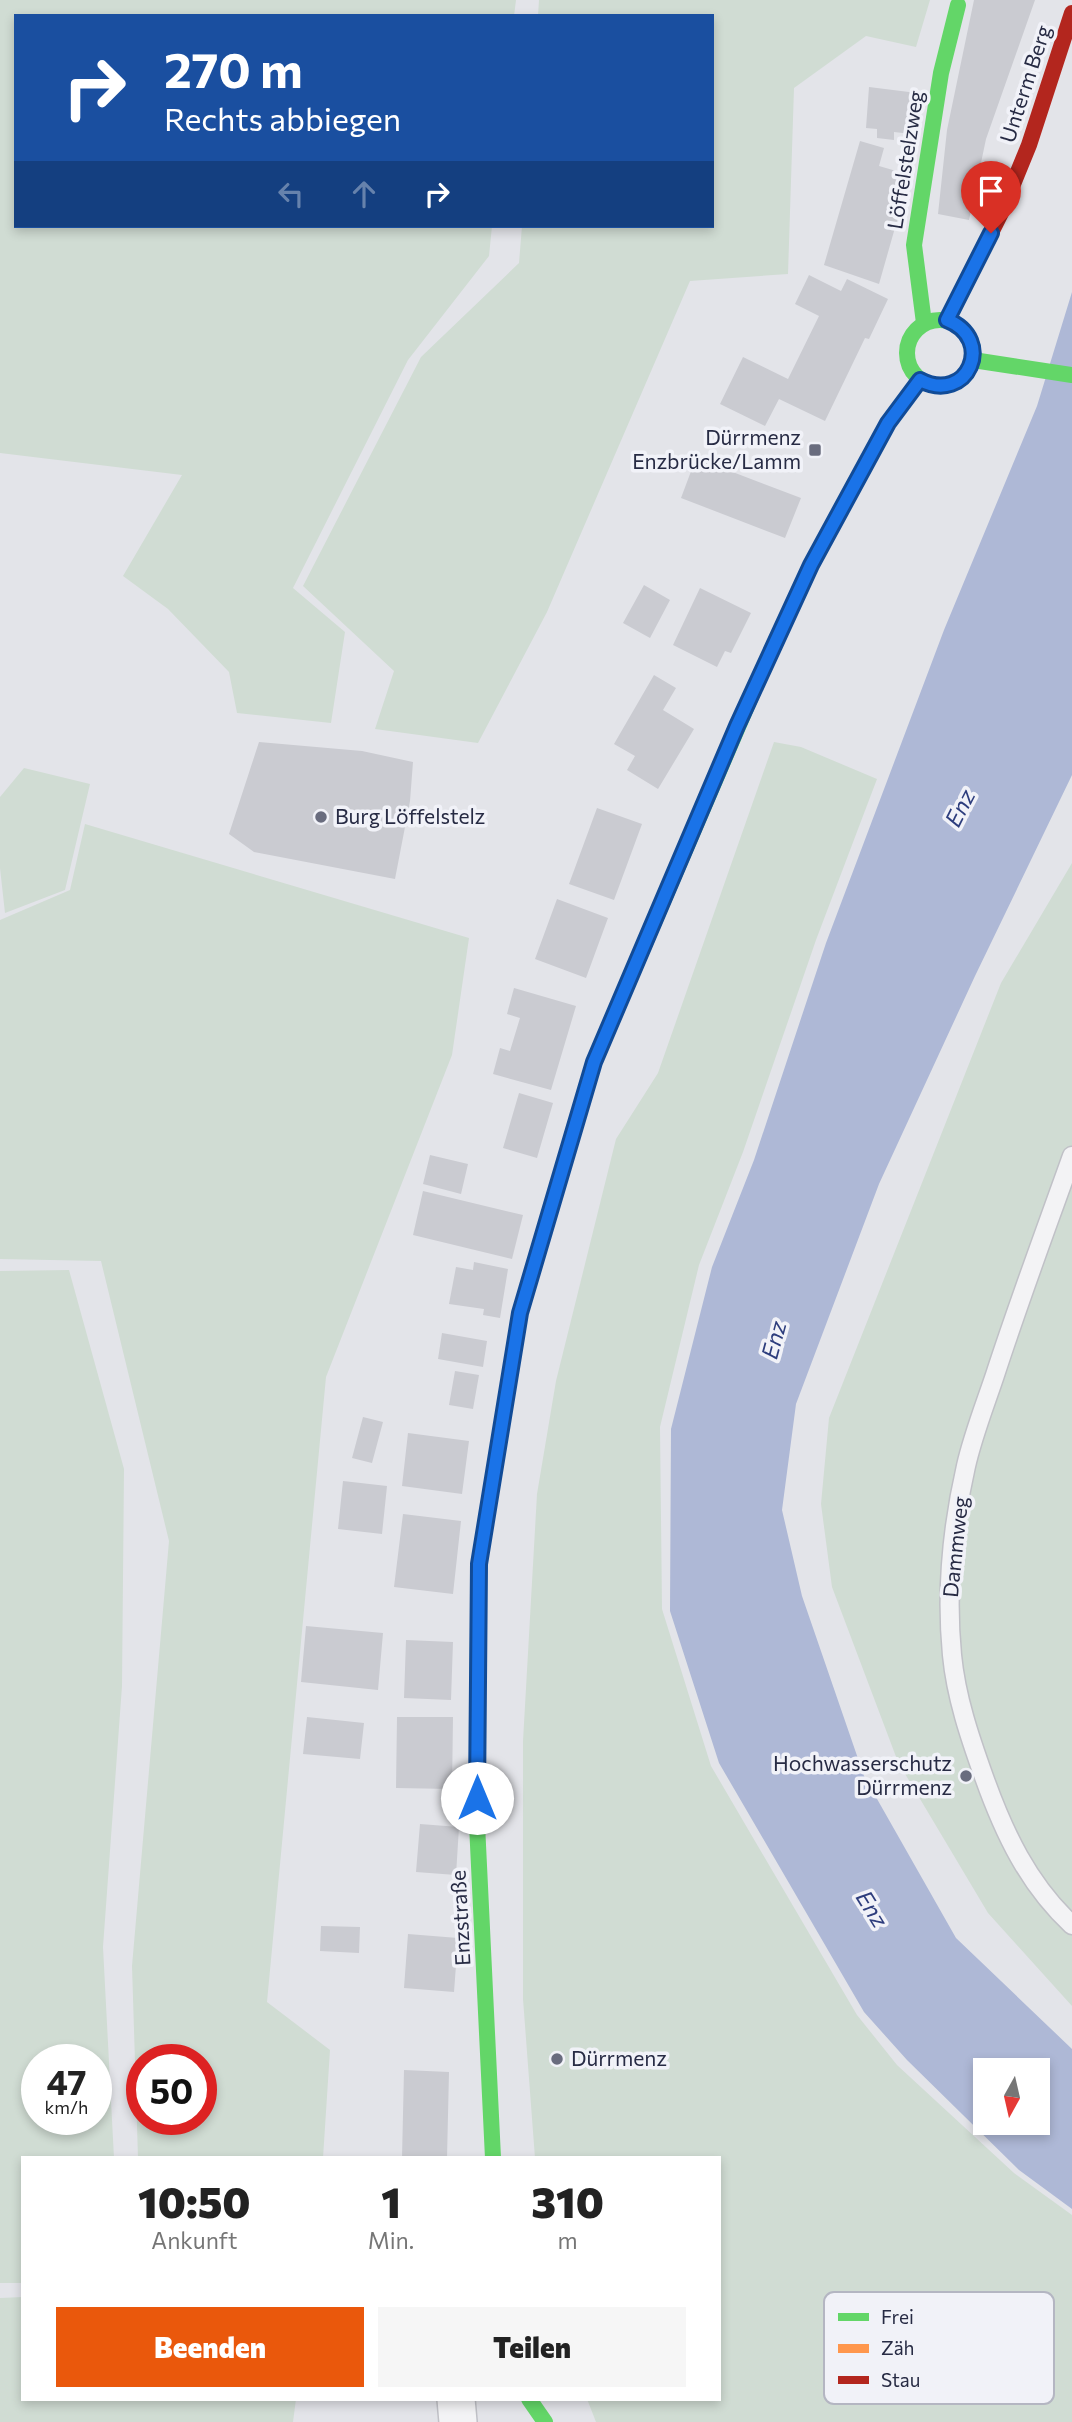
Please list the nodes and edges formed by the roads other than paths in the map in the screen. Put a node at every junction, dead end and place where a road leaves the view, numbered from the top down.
1 (958, 5) dead end
2 (1072, 13) edge
3 (947, 320) junction
4 (924, 323) junction
5 (973, 359) junction
6 (1072, 375) edge
7 (920, 380) junction
8 (1072, 1156) edge
9 (1072, 1925) edge
10 (493, 2156) edge
11 (456, 2401) edge
12 (523, 2401) edge
13 (530, 2401) edge
14 (458, 2422) edge
15 (526, 2422) edge
16 (545, 2422) edge

1 - 4 main road, Löffelstelzweg
2 - 3 main road, Unterm Berg
3 - 4 main road
3 - 5 main road
4 - 7 main road
5 - 6 main road
5 - 7 main road
7 - 10 main road, Enzstraße
8 - 9 lane, Dammweg
11 - 14 street
12 - 15 main road
13 - 16 main road

